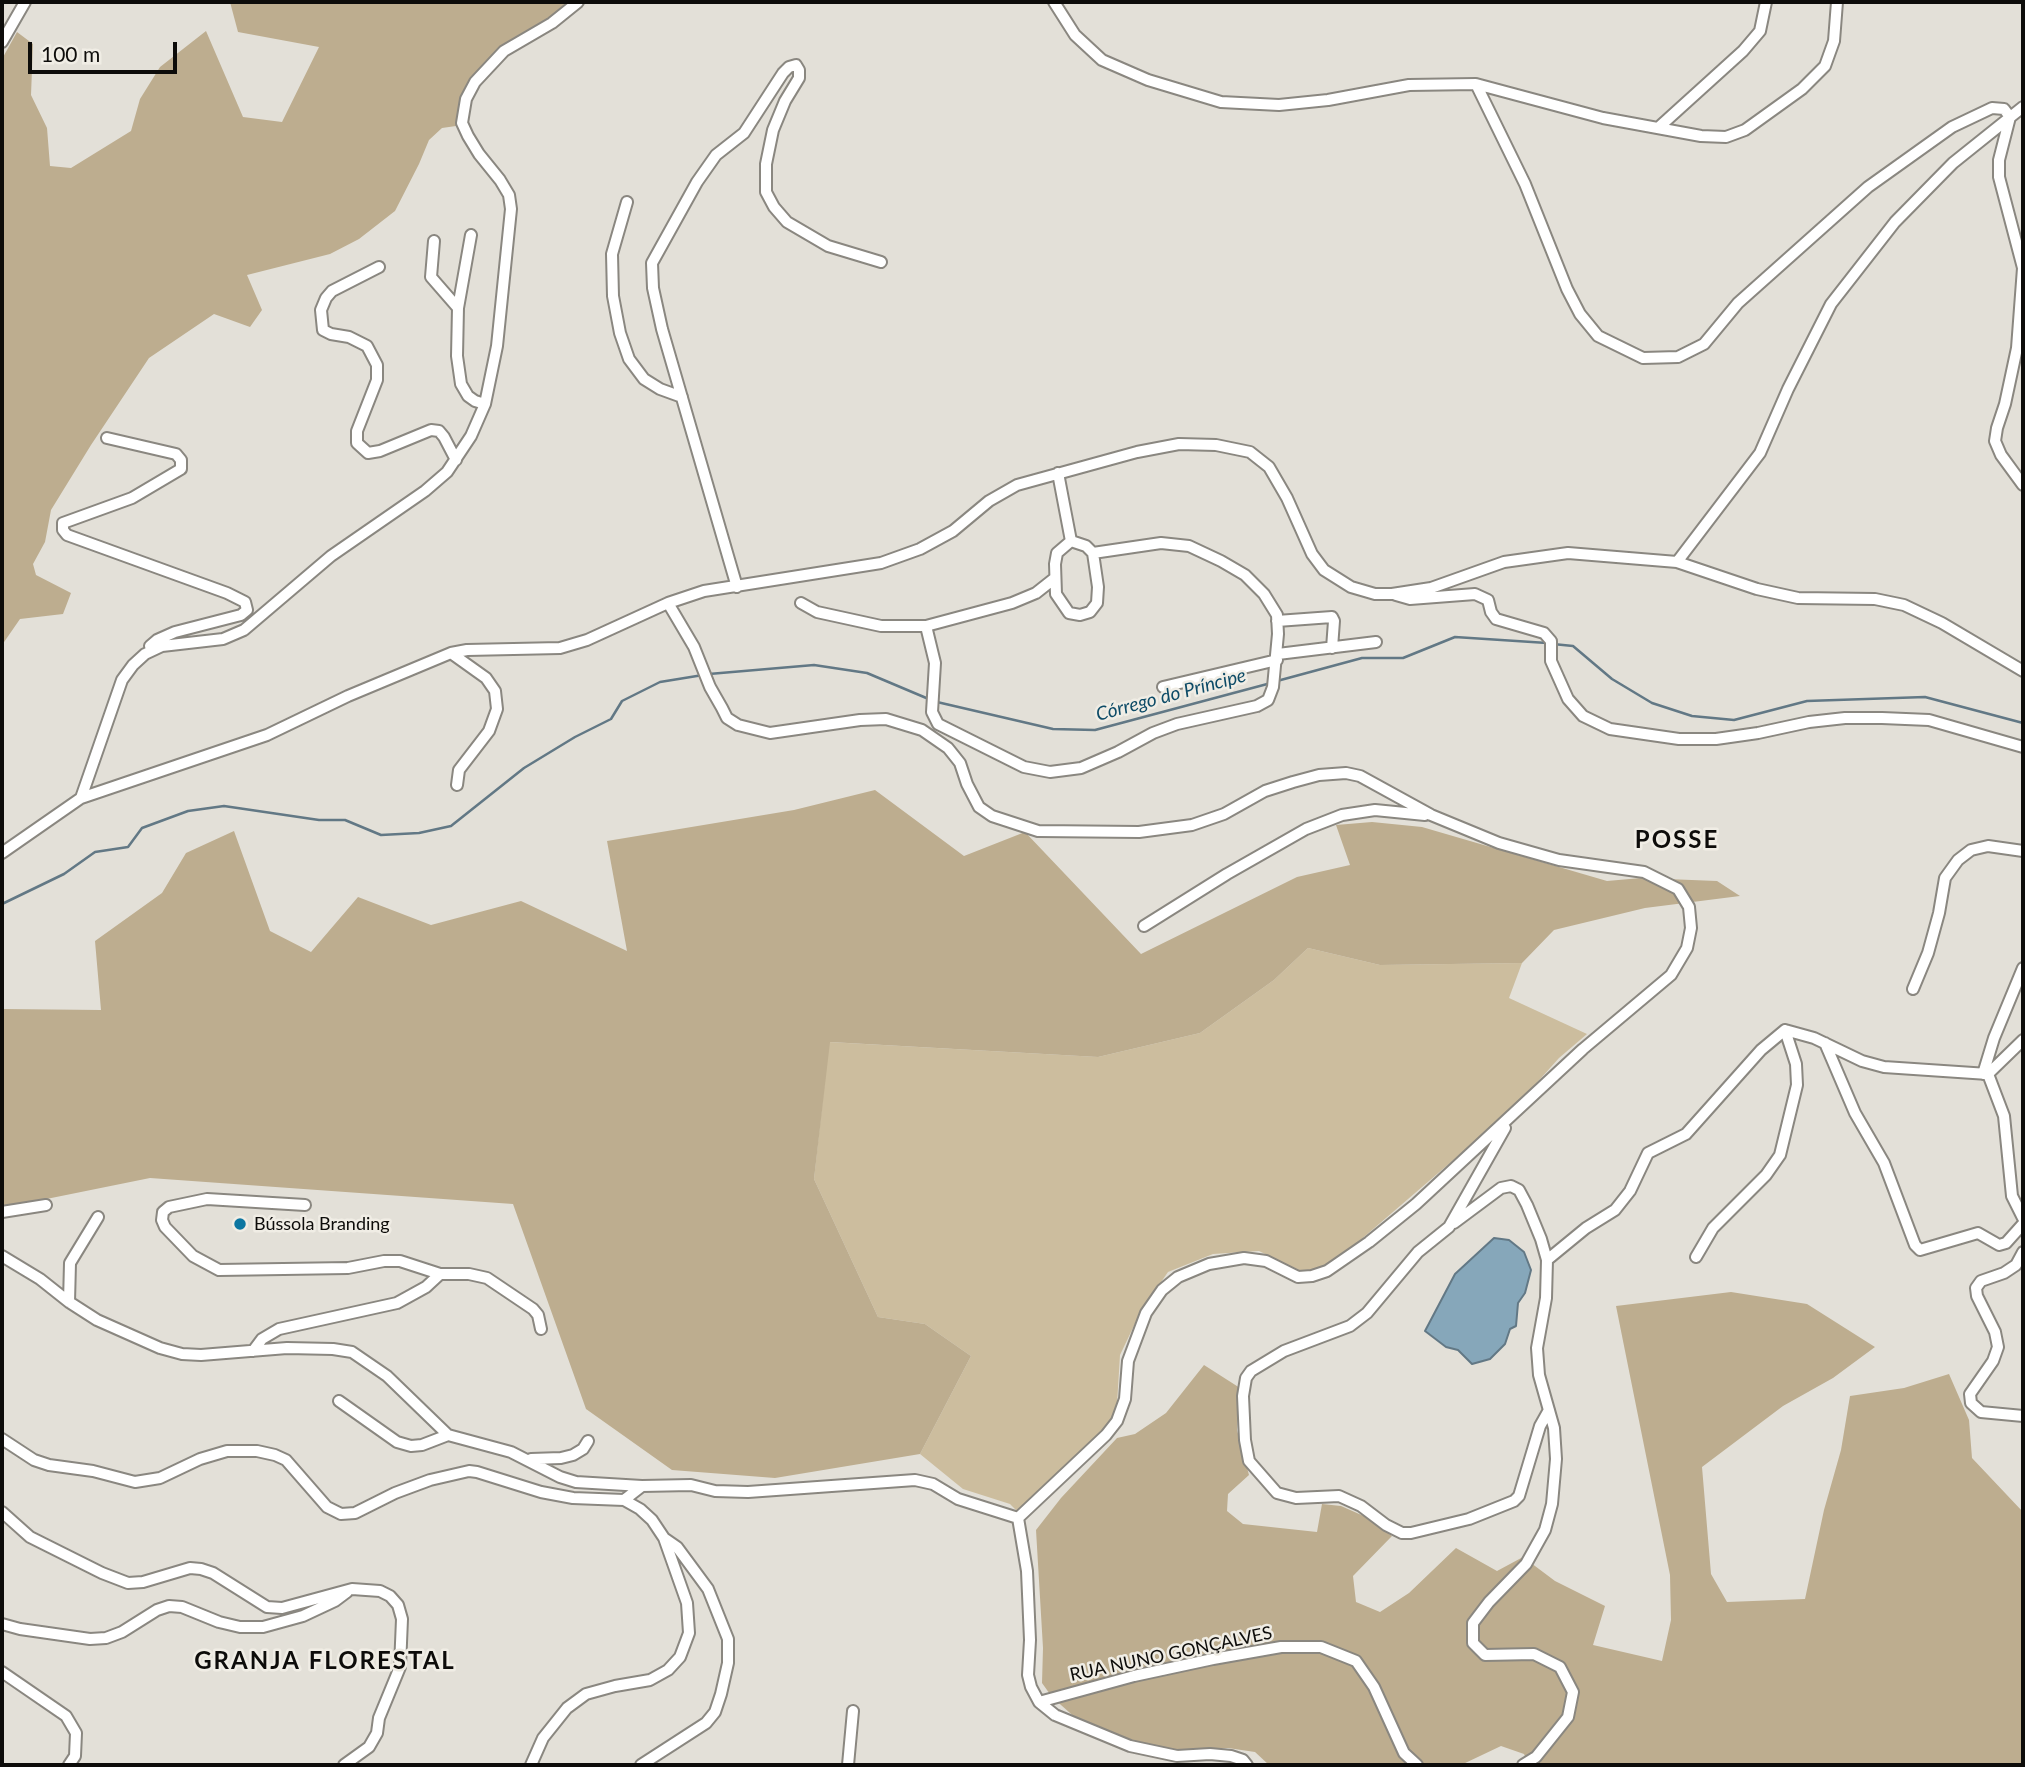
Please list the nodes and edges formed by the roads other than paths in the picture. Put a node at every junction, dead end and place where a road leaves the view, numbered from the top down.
1 (25, 2) edge
2 (578, 2) edge
3 (1054, 2) edge
4 (1766, 2) edge
5 (1837, 2) edge
6 (2, 42) edge
7 (1476, 84) junction
8 (2023, 107) edge
9 (2010, 117) junction
10 (1658, 128) junction
11 (627, 202) dead end
12 (471, 235) dead end
13 (434, 241) dead end
14 (881, 262) dead end
15 (379, 267) dead end
16 (458, 307) junction
17 (682, 397) junction
18 (485, 404) junction
19 (107, 439) dead end
20 (456, 460) junction
21 (1058, 473) junction
22 (2023, 485) edge
23 (1071, 541) junction
24 (1093, 552) junction
25 (1677, 562) junction
26 (1055, 578) junction
27 (737, 587) junction
28 (1392, 594) junction
29 (668, 603) junction
30 (801, 604) dead end
31 (1278, 621) junction
32 (926, 625) junction
33 (1376, 642) dead end
34 (1332, 648) junction
35 (451, 653) junction
36 (145, 654) junction
37 (1278, 657) junction
38 (2023, 671) edge
39 (1163, 687) dead end
40 (2023, 747) edge
41 (457, 785) dead end
42 (81, 798) junction
43 (1431, 815) junction
44 (2023, 851) edge
45 (2, 853) edge
46 (1144, 926) dead end
47 (2023, 968) edge
48 (1913, 989) dead end
49 (1785, 1030) junction
50 (2023, 1040) edge
51 (1825, 1043) junction
52 (1986, 1074) junction
53 (1512, 1115) junction
54 (46, 1205) dead end
55 (305, 1205) dead end
56 (2, 1212) edge
57 (98, 1217) dead end
58 (2023, 1218) edge
59 (2023, 1224) edge
60 (1449, 1227) junction
61 (2023, 1252) edge
62 (2, 1256) edge
63 (1696, 1257) dead end
64 (1547, 1260) junction
65 (440, 1274) junction
66 (69, 1302) junction
67 (541, 1329) dead end
68 (253, 1351) junction
69 (339, 1401) dead end
70 (1549, 1409) junction
71 (2023, 1416) edge
72 (448, 1435) junction
73 (2, 1438) edge
74 (588, 1441) dead end
75 (528, 1460) junction
76 (642, 1486) junction
77 (624, 1500) junction
78 (2, 1512) edge
79 (1018, 1518) junction
80 (664, 1538) junction
81 (352, 1589) junction
82 (2, 1624) edge
83 (2, 1672) edge
84 (1039, 1702) junction
85 (853, 1711) dead end
86 (69, 1765) edge
87 (344, 1765) edge
88 (531, 1765) edge
89 (641, 1765) edge
90 (848, 1765) edge
91 (1247, 1765) edge
92 (1417, 1765) edge
93 (1523, 1765) edge

1 - 6 street
2 - 18 street
3 - 7 street
4 - 10 street
5 - 10 street
7 - 9 street
7 - 10 street
8 - 9 street
9 - 22 street
9 - 25 street
11 - 17 street
12 - 16 street
13 - 16 street
14 - 17 street
15 - 20 street
16 - 18 street
17 - 27 street
18 - 20 street
19 - 36 street
20 - 36 street
21 - 23 street
21 - 27 street
21 - 28 street
23 - 24 street
23 - 26 street
24 - 26 street
24 - 31 street
25 - 28 street
25 - 38 street
26 - 32 street
27 - 29 street
28 - 40 street
29 - 35 street
29 - 43 street
30 - 32 street
31 - 34 street
31 - 37 street
32 - 37 street
33 - 34 street
34 - 37 street
35 - 41 street
35 - 42 street
36 - 42 street
37 - 39 street
42 - 45 street
43 - 46 street
43 - 53 street
44 - 48 street
47 - 52 street
49 - 51 street
49 - 63 street
49 - 64 street
50 - 52 street
51 - 52 street
51 - 59 street
52 - 58 street
53 - 60 street
53 - 79 street
54 - 56 street
55 - 65 street
57 - 66 street
60 - 64 street
60 - 70 street
61 - 71 street
62 - 66 street
64 - 70 street
65 - 67 street
65 - 68 street
66 - 68 street
68 - 72 street
69 - 72 street
70 - 93 street
72 - 75 street
73 - 77 street
74 - 75 street
75 - 76 street
76 - 77 street
76 - 79 street
77 - 80 street
78 - 81 street
79 - 84 street
80 - 88 street
80 - 89 street
81 - 82 street
81 - 87 street
83 - 86 street
84 - 91 street
84 - 92 street, RUA NUNO GONÇALVES
85 - 90 street

